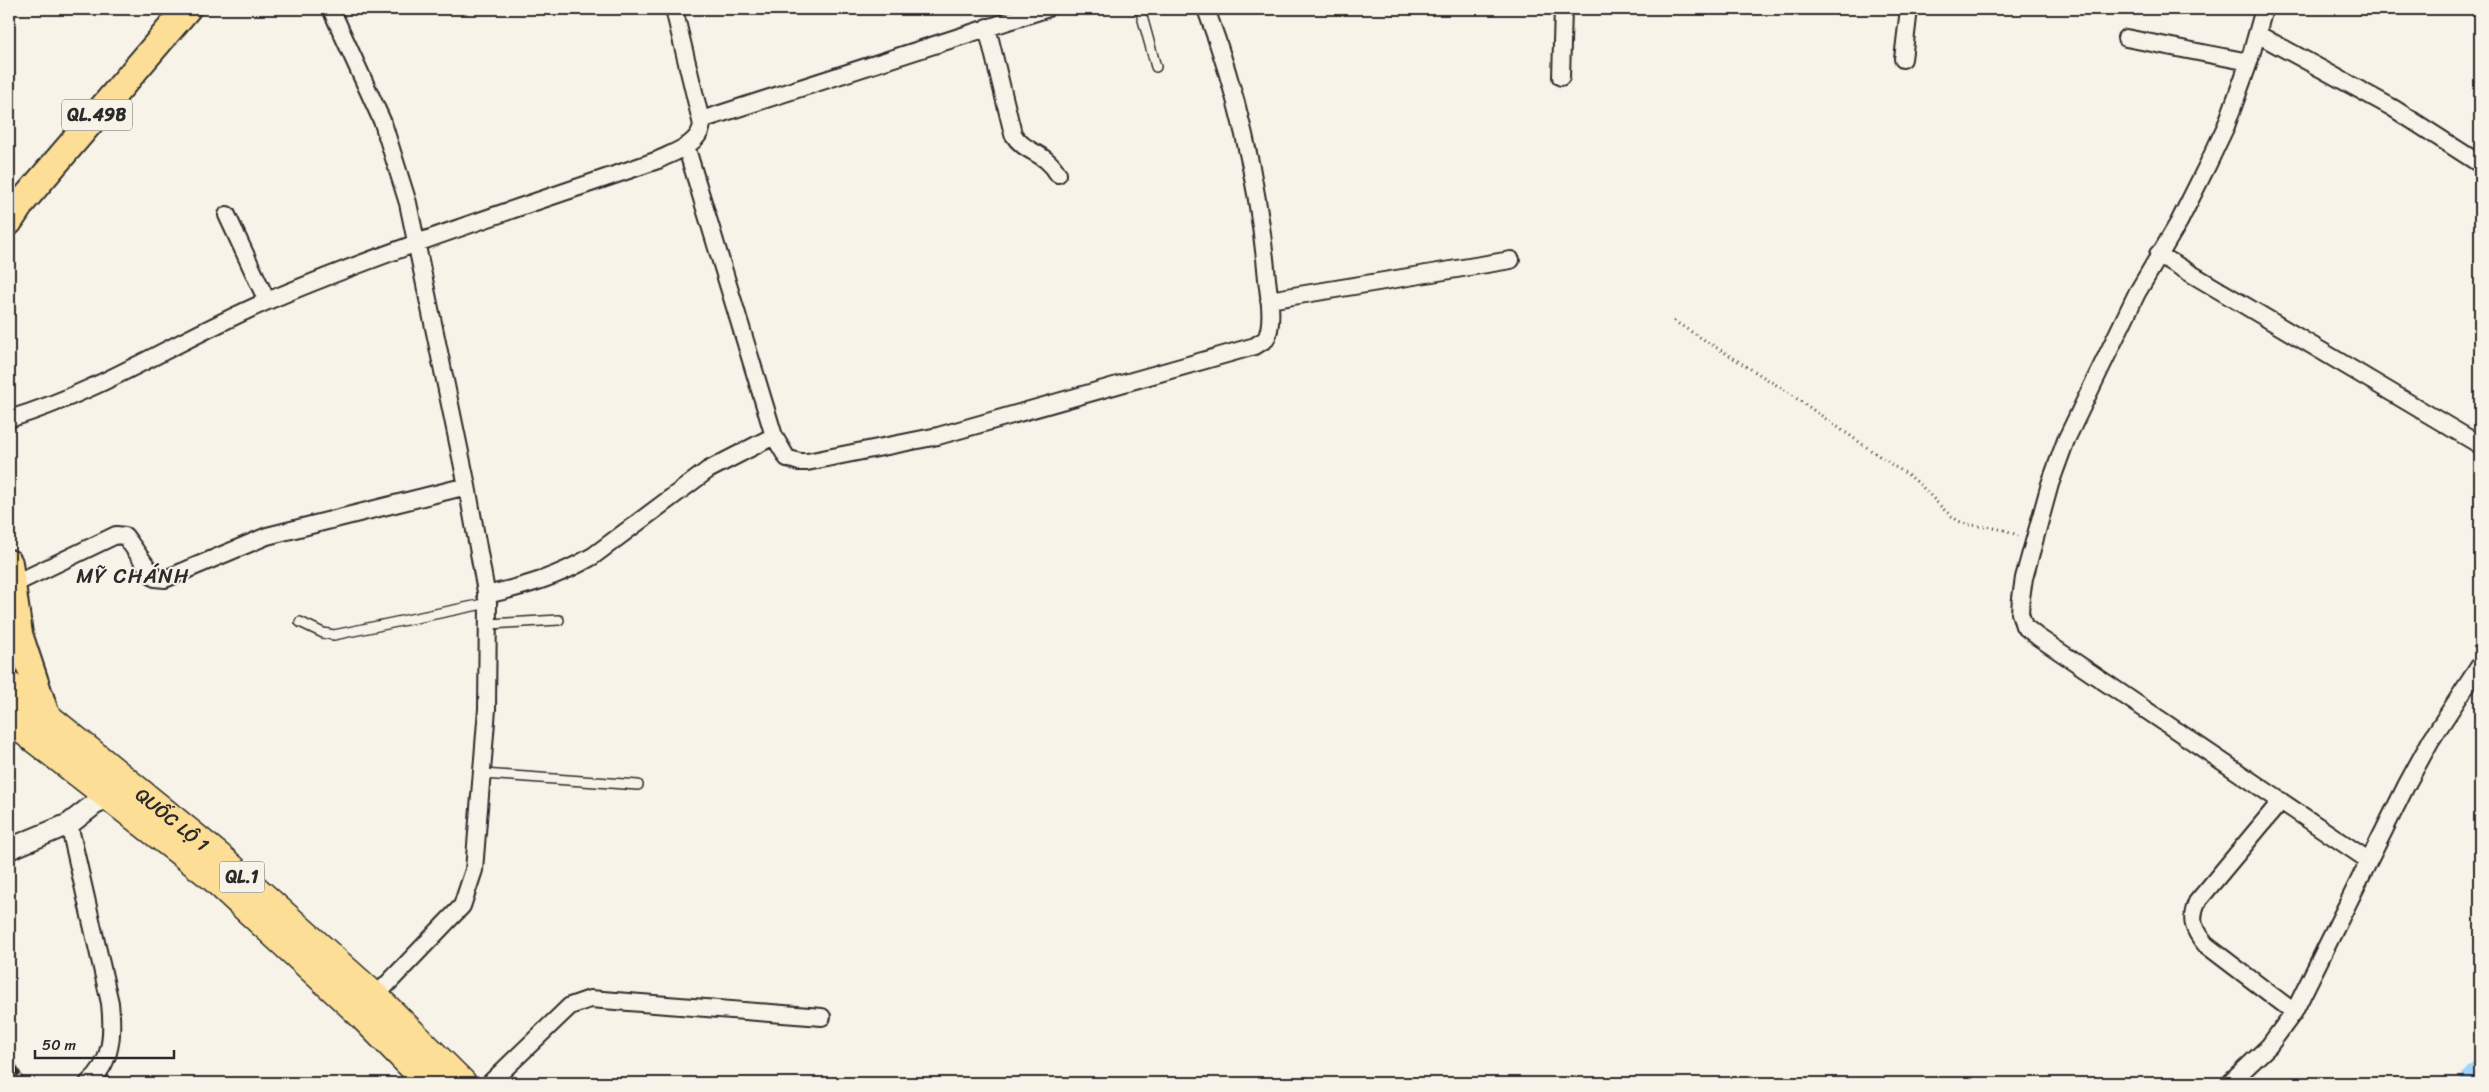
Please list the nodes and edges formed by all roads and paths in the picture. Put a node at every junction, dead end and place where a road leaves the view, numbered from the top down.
1 (187, 9) edge
2 (331, 9) edge
3 (674, 9) edge
4 (1046, 9) edge
5 (1140, 9) edge
6 (1206, 9) edge
7 (1563, 9) edge
8 (1909, 9) edge
9 (2264, 9) edge
10 (987, 27) junction
11 (2258, 35) junction
12 (2126, 38) dead end
13 (1903, 59) dead end
14 (2249, 62) junction
15 (1156, 67) dead end
16 (1561, 77) dead end
17 (701, 120) junction
18 (686, 146) junction
19 (2480, 164) edge
20 (1058, 174) dead end
21 (227, 214) dead end
22 (9, 222) edge
23 (417, 244) junction
24 (2158, 254) junction
25 (1511, 260) dead end
26 (1269, 300) junction
27 (267, 302) junction
28 (1674, 321) dead end
29 (9, 419) edge
30 (774, 436) junction
31 (2480, 444) edge
32 (467, 486) junction
33 (2033, 545) junction
34 (10, 574) edge
35 (487, 599) junction
36 (559, 620) dead end
37 (300, 622) dead end
38 (489, 624) junction
39 (2480, 665) edge
40 (9, 686) edge
41 (47, 716) junction
42 (9, 719) edge
43 (61, 760) junction
44 (482, 774) junction
45 (638, 785) dead end
46 (109, 797) junction
47 (2281, 801) junction
48 (69, 824) junction
49 (9, 848) edge
50 (2368, 860) junction
51 (368, 1005) junction
52 (2294, 1012) junction
53 (822, 1017) dead end
54 (88, 1083) edge
55 (430, 1083) edge
56 (462, 1083) edge
57 (490, 1083) edge
58 (2230, 1083) edge

1 - 22 main road, QL.49B
2 - 23 street
3 - 17 street
4 - 10 street
5 - 15 lane
6 - 26 street
7 - 16 street
8 - 13 street
9 - 11 street
10 - 17 street
10 - 20 street
11 - 14 street
11 - 19 street
12 - 14 street
14 - 24 street
17 - 18 street
18 - 23 street
18 - 30 street
21 - 27 street
23 - 27 street
23 - 32 street
24 - 31 street
24 - 33 street
25 - 26 street
26 - 30 street
27 - 29 street
28 - 33 path
30 - 35 street
32 - 34 street
32 - 35 street
33 - 47 street
34 - 41 main road
35 - 37 lane
35 - 38 street
36 - 38 lane
38 - 44 street
39 - 50 street
40 - 41 highway, QUỐC LỘ 1 / QL.1
41 - 43 main road
41 - 51 highway, QUỐC LỘ 1 / QL.1
42 - 43 highway, QUỐC LỘ 1 / QL.1
43 - 46 highway, QUỐC LỘ 1 / QL.1
44 - 45 lane
44 - 51 street
46 - 48 street
46 - 51 highway, QUỐC LỘ 1 / QL.1
47 - 50 street
47 - 52 street
48 - 49 street
48 - 54 street
50 - 52 street
51 - 55 highway, QUỐC LỘ 1 / QL.1
51 - 56 highway, QUỐC LỘ 1 / QL.1
52 - 58 street
53 - 57 street

